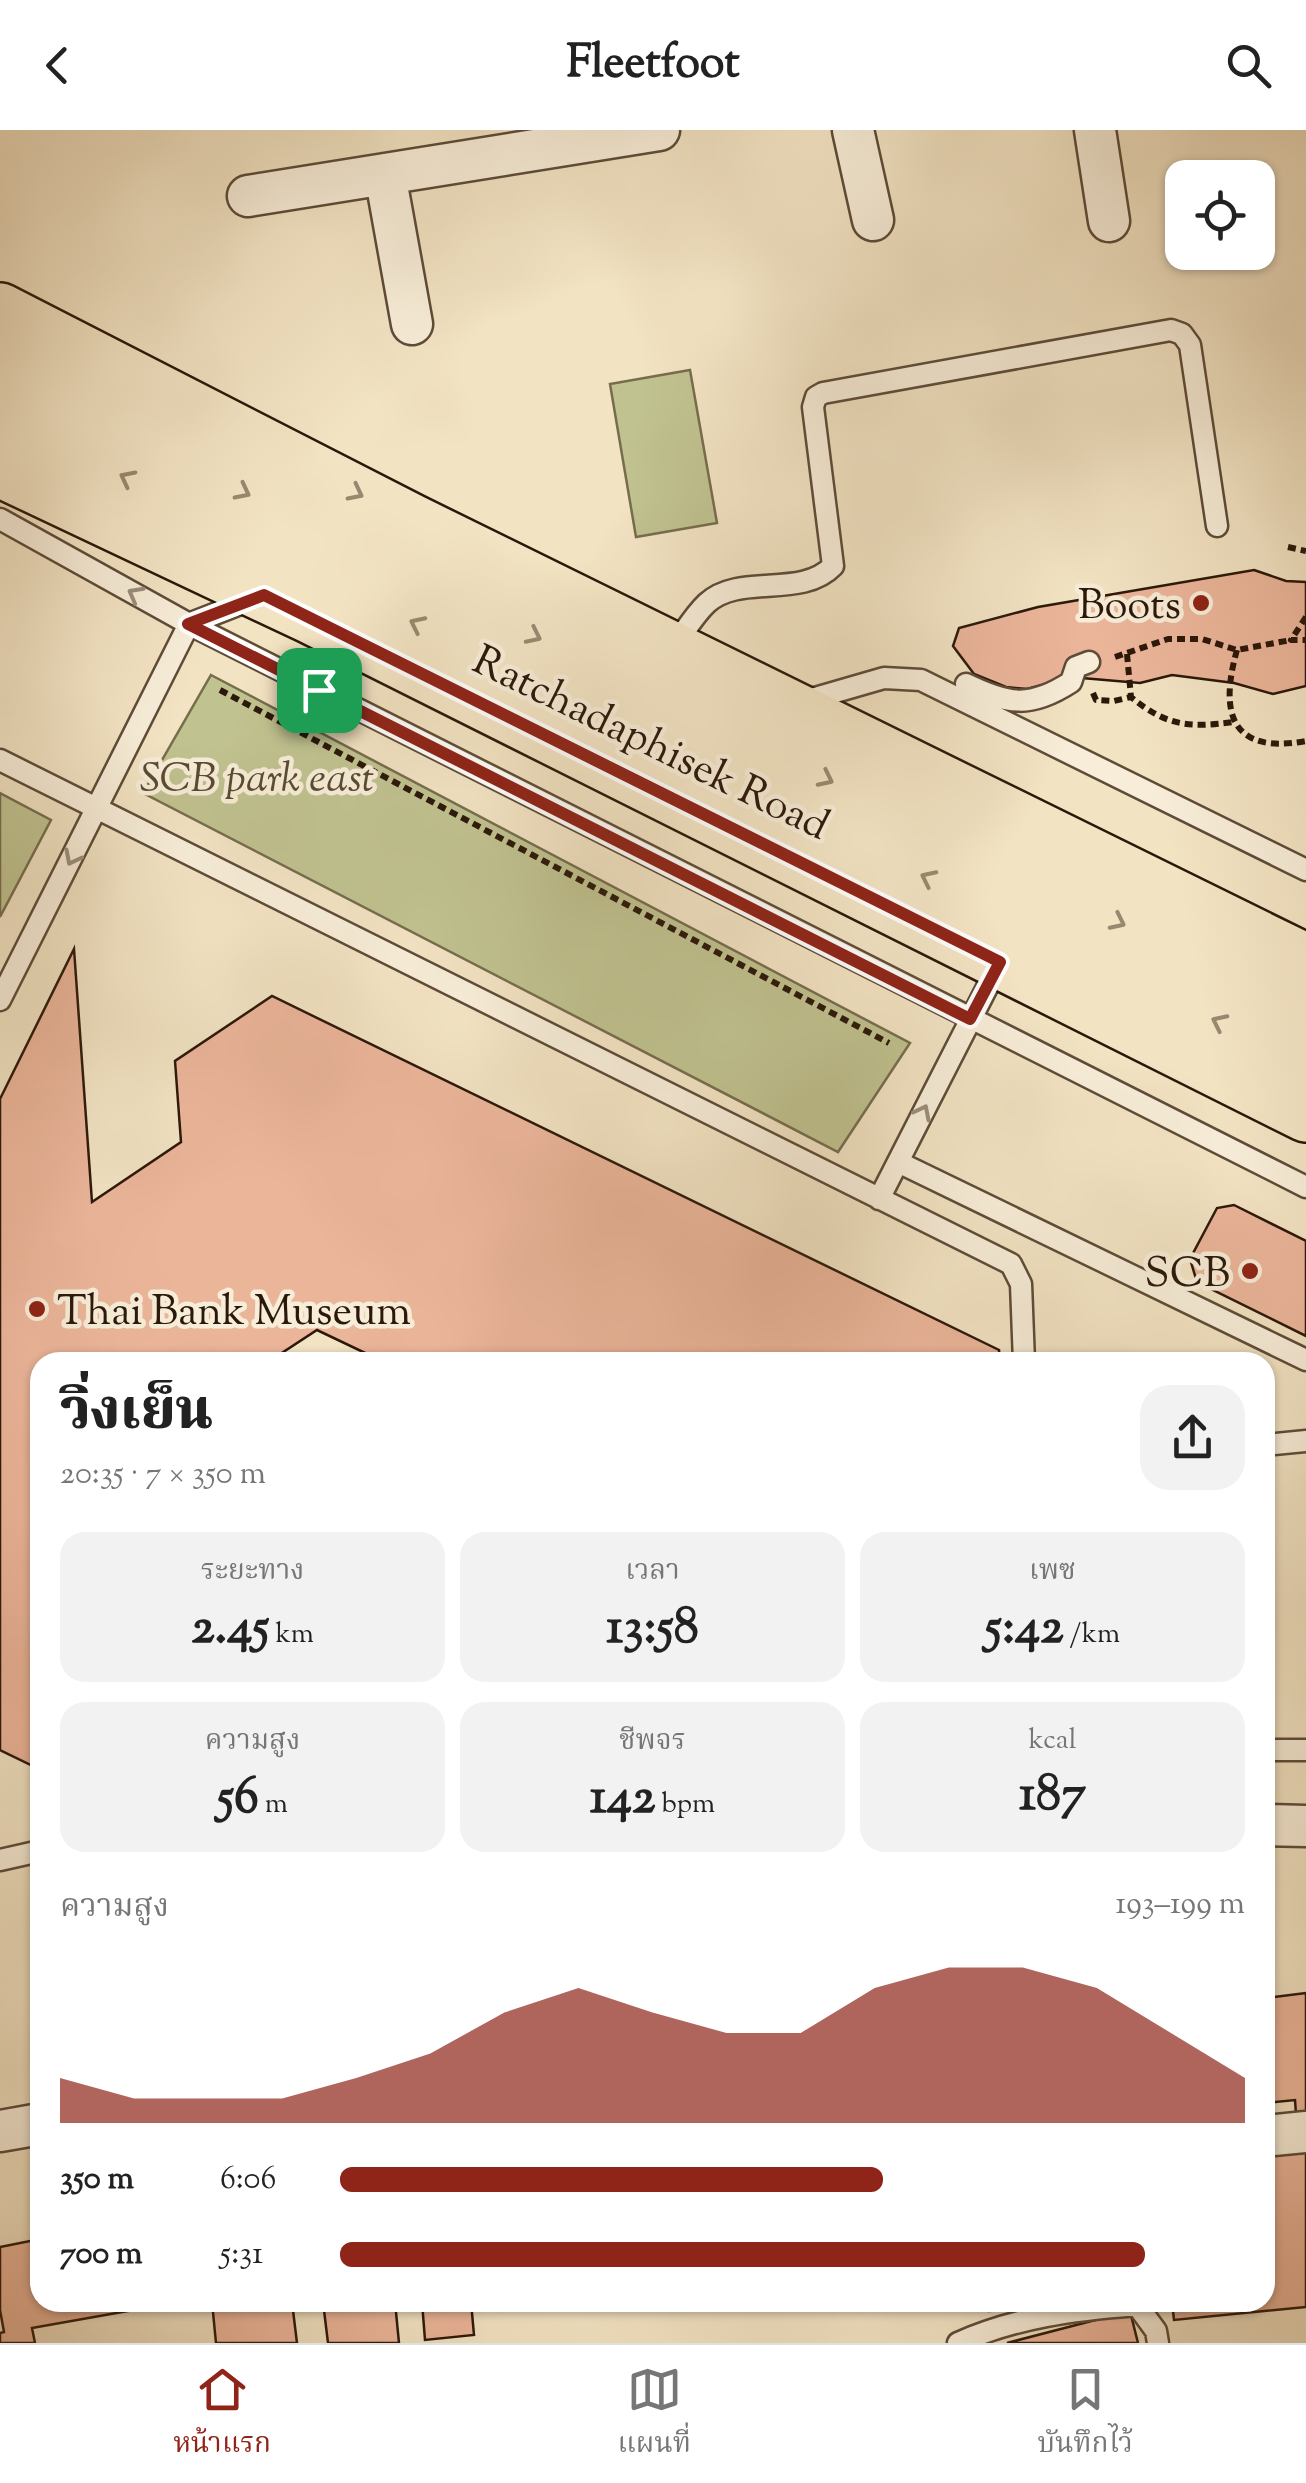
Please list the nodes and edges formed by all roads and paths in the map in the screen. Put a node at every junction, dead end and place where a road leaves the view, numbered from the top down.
1 (659, 130) edge
2 (853, 130) edge
3 (1095, 130) edge
4 (385, 174) junction
5 (248, 196) dead end
6 (873, 220) dead end
7 (1109, 221) dead end
8 (0, 311) edge
9 (412, 324) dead end
10 (0, 368) edge
11 (0, 413) edge
12 (4, 493) edge
13 (1217, 526) dead end
14 (1288, 546) dead end
15 (1306, 550) edge
16 (264, 595) junction
17 (1306, 617) edge
18 (188, 624) junction
19 (1291, 640) junction
20 (1306, 640) edge
21 (672, 648) junction
22 (1238, 650) junction
23 (1128, 654) junction
24 (1090, 662) junction
25 (966, 684) dead end
26 (220, 690) dead end
27 (1131, 697) junction
28 (788, 706) junction
29 (1233, 722) junction
30 (1306, 741) edge
31 (0, 760) edge
32 (97, 809) junction
33 (1306, 870) edge
34 (1000, 962) junction
35 (1306, 962) edge
36 (0, 1000) edge
37 (1306, 1015) edge
38 (970, 1019) junction
39 (889, 1043) dead end
40 (1306, 1066) edge
41 (1306, 1114) edge
42 (898, 1162) junction
43 (1306, 1187) edge
44 (879, 1199) junction
45 (1024, 1352) edge
46 (1306, 1360) edge
47 (1306, 1441) edge
48 (1275, 1444) edge
49 (1275, 1750) edge
50 (1306, 1750) edge
51 (1275, 1825) edge
52 (1306, 1826) edge
53 (30, 1853) edge
54 (0, 1860) edge
55 (30, 2126) edge
56 (0, 2131) edge
57 (1306, 2132) edge
58 (1275, 2135) edge
59 (1059, 2312) edge
60 (1143, 2312) edge
61 (958, 2343) edge
62 (1158, 2343) edge

1 - 4 street
2 - 6 street
3 - 7 street
4 - 5 street
4 - 9 street
8 -> 21 main road
10 -> 37 main road, Ratchadaphisek Road
40 -> 11 main road, Ratchadaphisek Road
12 - 16 main road, Ratchadaphisek Road
18 -> 12 lane
13 - 21 lane
14 - 15 path
16 - 18 lane
16 - 34 main road, Ratchadaphisek Road
17 - 19 path
18 - 32 lane
18 - 38 lane
19 - 20 path
19 - 22 path
21 - 28 main road
22 - 23 path
22 - 29 path
23 - 24 path
23 - 27 path
24 - 25 lane
24 - 27 path
26 - 39 path
27 - 29 path
28 - 33 lane
28 - 35 main road
29 - 30 path
31 - 32 lane
32 -> 36 lane
32 - 44 lane
34 - 38 lane
34 - 41 main road, Ratchadaphisek Road
42 -> 38 lane
38 - 43 lane
42 - 44 lane
42 - 46 lane
44 - 45 lane
47 - 48 lane
49 - 50 lane
51 - 52 street
53 - 54 lane
55 - 56 street
57 - 58 street
59 - 61 lane
60 - 62 lane

